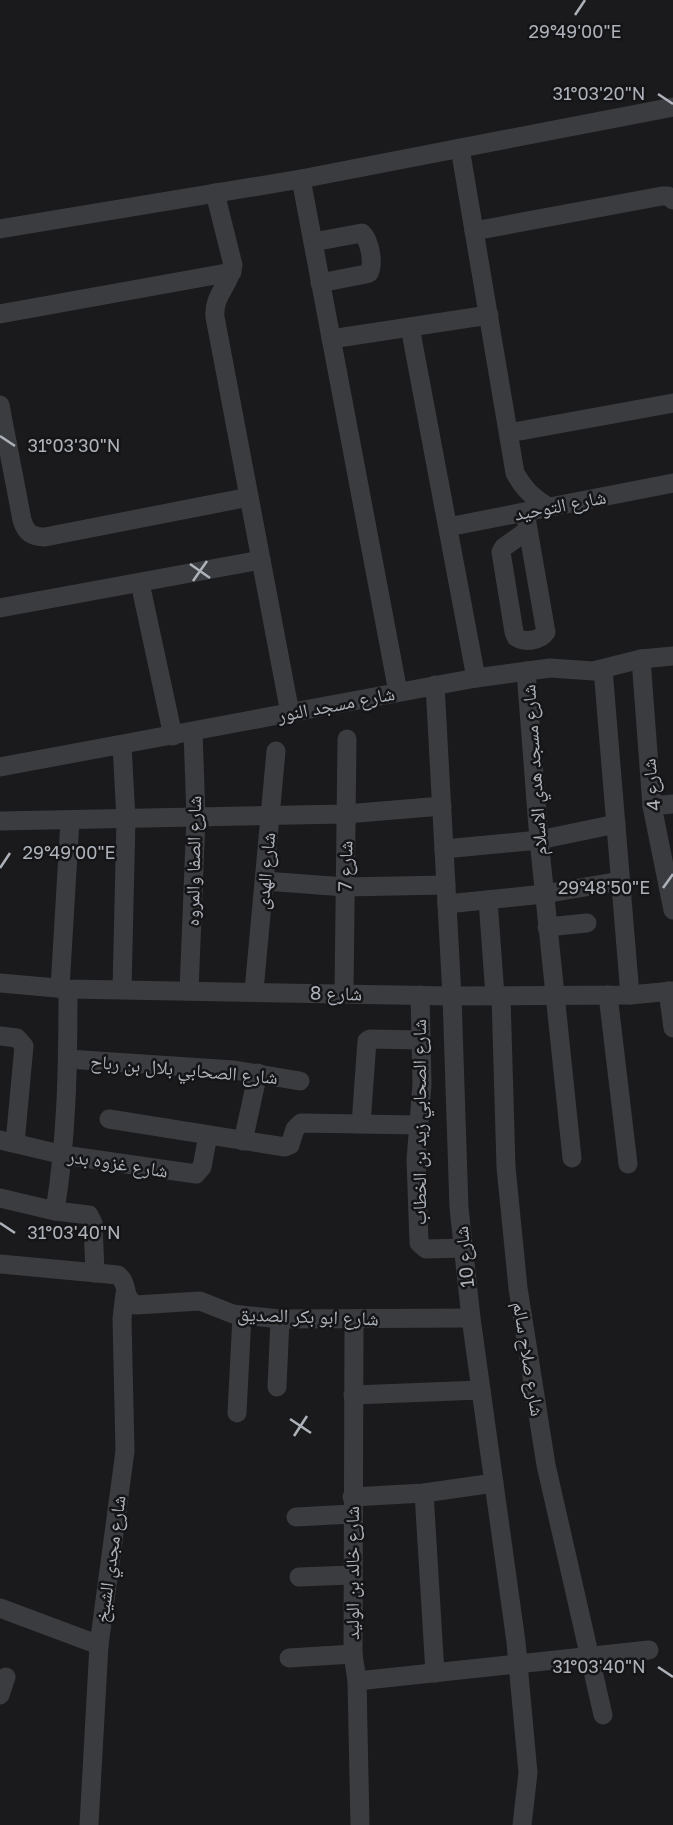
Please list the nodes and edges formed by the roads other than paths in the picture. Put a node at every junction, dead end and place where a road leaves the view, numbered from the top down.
1 (673, 107) edge
2 (460, 148) junction
3 (300, 179) junction
4 (215, 193) junction
5 (673, 200) edge
6 (0, 229) edge
7 (474, 231) junction
8 (313, 242) junction
9 (232, 272) junction
10 (320, 283) junction
11 (0, 314) edge
12 (489, 315) junction
13 (410, 327) junction
14 (331, 339) junction
15 (673, 403) edge
16 (0, 405) edge
17 (509, 433) junction
18 (673, 483) edge
19 (249, 497) junction
20 (549, 507) junction
21 (527, 521) junction
22 (448, 527) junction
23 (261, 560) junction
24 (140, 583) junction
25 (0, 608) edge
26 (673, 656) edge
27 (641, 659) junction
28 (603, 669) junction
29 (526, 671) junction
30 (476, 678) junction
31 (435, 685) junction
32 (398, 691) junction
33 (290, 713) junction
34 (193, 732) junction
35 (173, 736) junction
36 (347, 739) dead end
37 (122, 745) junction
38 (276, 751) dead end
39 (0, 767) edge
40 (673, 804) edge
41 (442, 806) junction
42 (652, 806) junction
43 (346, 814) junction
44 (270, 816) junction
45 (196, 817) junction
46 (126, 818) junction
47 (70, 820) junction
48 (0, 821) edge
49 (616, 824) junction
50 (539, 840) junction
51 (444, 849) junction
52 (620, 880) junction
53 (265, 881) junction
54 (345, 887) junction
55 (544, 894) junction
56 (447, 895) junction
57 (488, 900) junction
58 (673, 910) edge
59 (587, 923) dead end
60 (547, 927) junction
61 (0, 983) edge
62 (64, 988) junction
63 (122, 989) junction
64 (189, 991) junction
65 (254, 991) junction
66 (670, 991) edge
67 (344, 993) junction
68 (420, 995) junction
69 (608, 995) junction
70 (630, 995) junction
71 (453, 996) junction
72 (498, 996) junction
73 (553, 996) junction
74 (673, 1028) edge
75 (0, 1036) edge
76 (421, 1040) junction
77 (68, 1059) junction
78 (258, 1073) junction
79 (300, 1081) dead end
80 (108, 1119) dead end
81 (361, 1124) junction
82 (418, 1125) junction
83 (208, 1135) junction
84 (243, 1141) junction
85 (8, 1142) edge
86 (64, 1155) junction
87 (572, 1158) dead end
88 (628, 1164) dead end
89 (0, 1198) edge
90 (55, 1211) junction
91 (464, 1248) junction
92 (0, 1264) edge
93 (95, 1273) junction
94 (125, 1294) junction
95 (242, 1316) junction
96 (471, 1318) junction
97 (280, 1319) junction
98 (354, 1320) junction
99 (277, 1387) dead end
100 (481, 1390) junction
101 (353, 1395) junction
102 (237, 1413) dead end
103 (494, 1483) junction
104 (424, 1493) junction
105 (352, 1506) junction
106 (296, 1517) dead end
107 (352, 1575) junction
108 (299, 1577) dead end
109 (0, 1608) edge
110 (99, 1645) junction
111 (649, 1650) dead end
112 (353, 1654) junction
113 (590, 1657) junction
114 (289, 1658) dead end
115 (518, 1665) junction
116 (435, 1673) junction
117 (357, 1681) junction
118 (603, 1715) dead end
119 (89, 1825) edge
120 (360, 1825) edge
121 (522, 1825) edge

1 - 2 street
2 - 3 street
2 - 7 street
3 - 4 street
3 - 8 street
4 - 6 street
4 - 9 street
5 - 7 street
7 - 12 street
8 - 10 street
8 - 10 street
9 - 11 street
9 - 19 street
10 - 14 street
12 - 13 street
12 - 17 street
13 - 14 street
13 - 22 street
14 - 32 street
15 - 17 street
16 - 19 street
17 - 20 street
18 - 20 street, شارع التوحيد
19 - 23 street
20 - 21 street, شارع التوحيد
21 - 21 street
21 - 22 street, شارع التوحيد
22 - 30 street
23 - 24 street
23 - 33 street
24 - 25 street
24 - 35 street
26 - 27 street, شارع مسجد النور
27 - 28 street, شارع مسجد النور
27 - 42 street, شارع 4
28 - 29 street, شارع مسجد النور
28 - 49 street
29 - 30 street, شارع مسجد النور
29 - 50 street, شارع مسجد هدي الاسلام
30 - 31 street, شارع مسجد النور
31 - 32 street, شارع مسجد النور
31 - 41 street, شارع 10
32 - 33 street, شارع مسجد النور
33 - 34 street, شارع مسجد النور
34 - 35 street, شارع مسجد النور
34 - 45 street, شارع الصفا والمروه
35 - 37 street, شارع مسجد النور
36 - 43 street, شارع 7
37 - 39 street, شارع مسجد النور
37 - 46 street
38 - 44 street, شارع الهدى
40 - 42 street
41 - 43 street
41 - 51 street, شارع 10
42 - 58 street, شارع 4
43 - 44 street
43 - 54 street, شارع 7
44 - 45 street
44 - 53 street, شارع الهدى
45 - 46 street
45 - 64 street, شارع الصفا والمروه
46 - 47 street
46 - 63 street
47 - 48 street
47 - 62 street
49 - 50 street
49 - 52 street
50 - 51 street
50 - 55 street, شارع مسجد هدي الاسلام
51 - 56 street, شارع 10
52 - 55 street
52 - 70 street
53 - 54 street
53 - 65 street, شارع الهدى
54 - 56 street
54 - 67 street, شارع 7
55 - 57 street
55 - 60 street, شارع مسجد هدي الاسلام
56 - 57 street
56 - 71 street, شارع 10
57 - 72 street
59 - 60 street
60 - 73 street, شارع مسجد هدي الاسلام
61 - 62 street, شارع 8
62 - 63 street, شارع 8
62 - 77 street
63 - 64 street, شارع 8
64 - 65 street, شارع 8
65 - 67 street, شارع 8
66 - 70 street, شارع 8
66 - 74 street
67 - 68 street, شارع 8
68 - 71 street, شارع 8
68 - 76 street, شارع الصحابي زيد بن الخطاب
69 - 70 street, شارع 8
69 - 73 street, شارع 8
69 - 88 street
71 - 72 street, شارع 8
71 - 91 street, شارع 10
72 - 73 street, شارع 8
72 - 113 street, شارع صلاح سالم
73 - 87 street, شارع مسجد هدي الاسلام
75 - 85 street
76 - 81 street
76 - 82 street, شارع الصحابي زيد بن الخطاب
77 - 78 street, شارع الصحابي بلال بن رباح
77 - 86 street
78 - 79 street, شارع الصحابي بلال بن رباح
78 - 84 street
80 - 83 street
81 - 82 street
81 - 84 street
82 - 91 street, شارع الصحابي زيد بن الخطاب
83 - 84 street
83 - 86 street, شارع غزوه بدر
85 - 86 street, شارع غزوه بدر
86 - 90 street
89 - 90 street
90 - 93 street
91 - 96 street, شارع 10
92 - 93 street, شارع ابو بكر الصديق
93 - 94 street, شارع ابو بكر الصديق
94 - 95 street, شارع ابو بكر الصديق
94 - 110 street, شارع مجدي الشيخ
95 - 97 street, شارع ابو بكر الصديق
95 - 102 street
96 - 98 street, شارع ابو بكر الصديق
96 - 100 street, شارع 10
97 - 98 street, شارع ابو بكر الصديق
97 - 99 street
98 - 101 street, شارع خالد بن الوليد
100 - 101 street
100 - 103 street, شارع 10
101 - 105 street, شارع خالد بن الوليد
103 - 104 street
103 - 115 street, شارع 10
104 - 105 street
104 - 116 street
105 - 106 street
105 - 107 street, شارع خالد بن الوليد
107 - 108 street
107 - 112 street, شارع خالد بن الوليد
109 - 110 street
110 - 119 street, شارع مجدي الشيخ
111 - 113 street
112 - 114 street
112 - 117 street, شارع خالد بن الوليد
113 - 115 street
113 - 118 street, شارع صلاح سالم
115 - 116 street
115 - 121 street, شارع 10
116 - 117 street
117 - 120 street, شارع خالد بن الوليد

